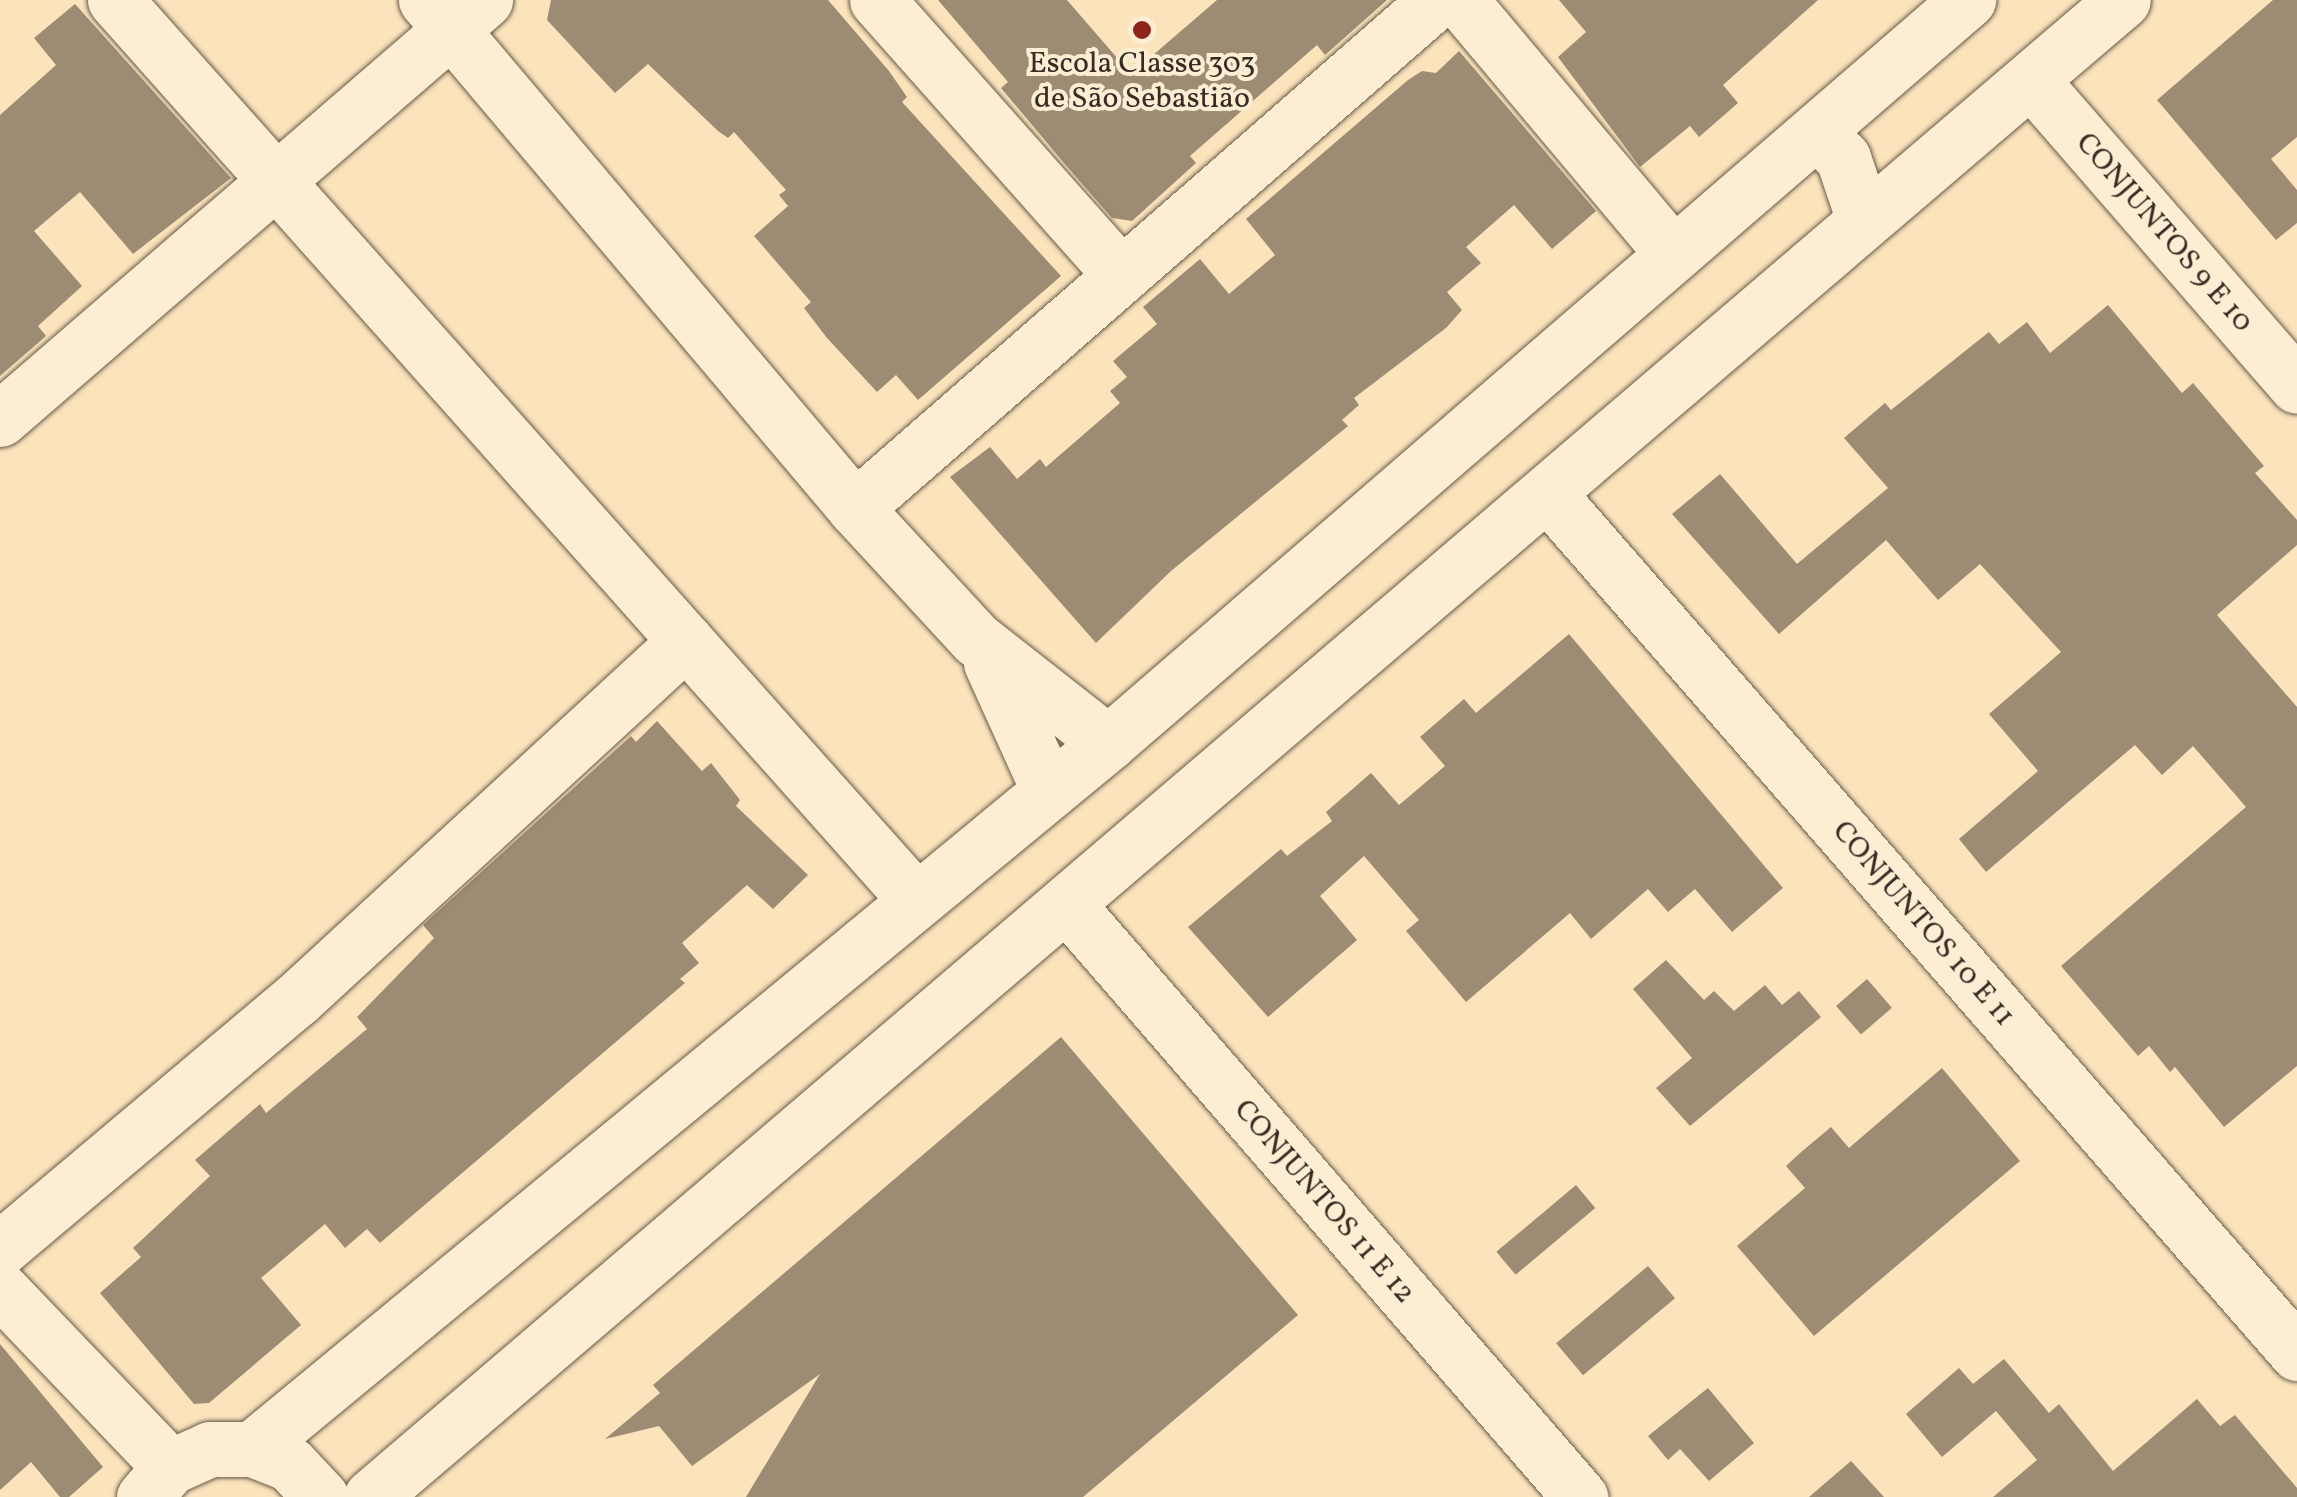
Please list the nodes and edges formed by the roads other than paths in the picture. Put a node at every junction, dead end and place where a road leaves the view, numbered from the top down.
1 (116, 0) edge
2 (878, 0) edge
3 (1437, 0) edge
4 (1460, 0) edge
5 (1968, 0) edge
6 (2123, 0) edge
7 (454, 10) edge
8 (2032, 80) junction
9 (1816, 132) junction
10 (279, 184) junction
11 (1864, 220) junction
12 (1673, 254) junction
13 (1122, 275) junction
14 (2297, 386) edge
15 (0, 419) edge
16 (1548, 494) junction
17 (856, 508) junction
18 (976, 639) junction
19 (686, 641) junction
20 (1108, 743) junction
21 (1049, 791) junction
22 (916, 900) junction
23 (1069, 907) junction
24 (0, 1249) edge
25 (7, 1310) edge
26 (2297, 1353) edge
27 (252, 1449) junction
28 (157, 1482) edge
29 (321, 1497) edge
30 (371, 1497) edge
31 (1580, 1497) edge

1 - 10 street
2 - 13 street
3 - 13 street
4 - 12 street
5 - 9 street
6 - 8 street
7 - 10 street
7 - 17 street
8 - 11 street
8 - 14 street, CONJUNTOS 9 E 10
9 - 11 street
9 - 12 street
10 - 15 street
10 - 19 street
11 - 16 street
12 - 20 street
13 - 17 street
16 - 23 street
16 - 26 street, CONJUNTOS 10 E 11
17 - 18 street
18 - 20 street
18 - 21 street
19 - 22 street
19 - 24 street
20 - 21 street
21 - 22 street
22 - 27 street
23 - 30 street
23 - 31 street, CONJUNTOS 11 E 12
25 - 28 street
27 - 28 street
27 - 29 street

